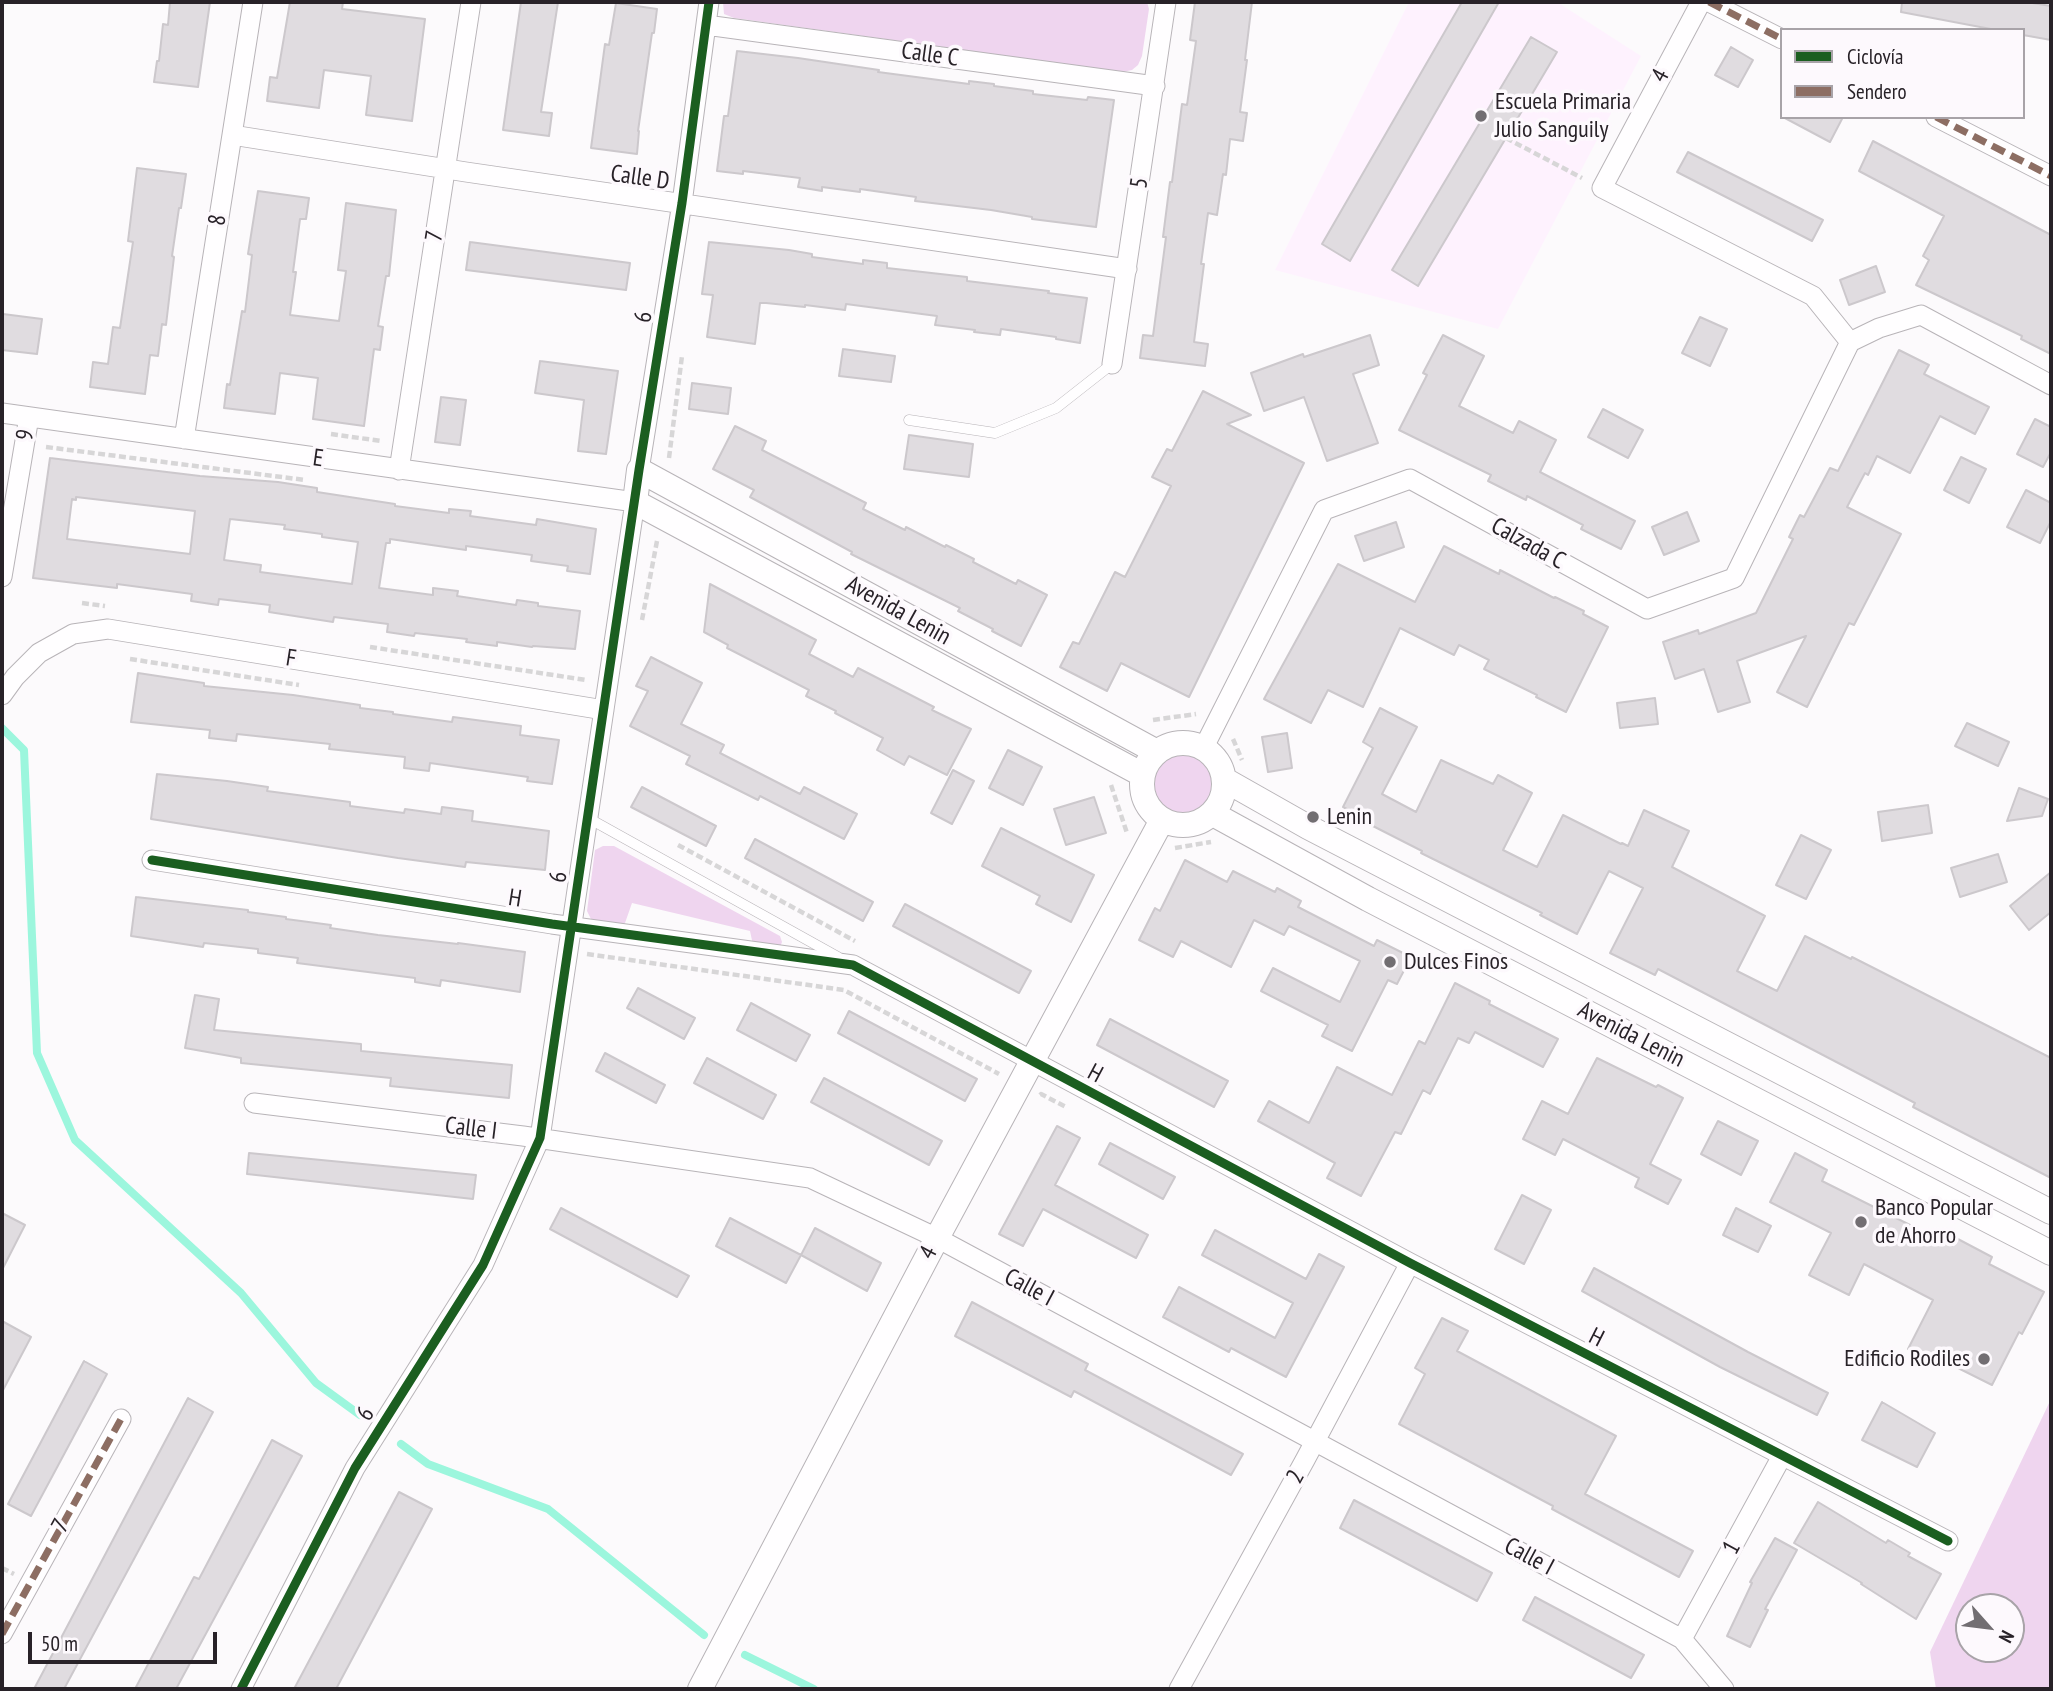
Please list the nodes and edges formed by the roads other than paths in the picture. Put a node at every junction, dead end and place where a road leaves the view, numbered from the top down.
1 (253, 2) edge
2 (471, 2) edge
3 (709, 2) edge
4 (1166, 2) edge
5 (1701, 2) edge
6 (1709, 2) edge
7 (706, 25) junction
8 (1780, 38) edge
9 (1155, 86) junction
10 (1940, 119) edge
11 (232, 135) junction
12 (445, 169) junction
13 (2051, 176) edge
14 (682, 204) junction
15 (1127, 269) junction
16 (1850, 342) junction
17 (1112, 364) joint
18 (2051, 385) edge
19 (2, 413) edge
20 (29, 417) junction
21 (909, 420) dead end
22 (184, 439) junction
23 (399, 470) junction
24 (639, 470) junction
25 (635, 502) junction
26 (2, 577) edge
27 (2, 695) edge
28 (604, 710) junction
29 (1204, 747) junction
30 (1157, 752) junction
31 (1234, 773) junction
32 (1143, 775) junction
33 (1213, 814) junction
34 (588, 817) junction
35 (1162, 820) junction
36 (152, 860) dead end
37 (570, 927) junction
38 (853, 965) junction
39 (1031, 1062) junction
40 (254, 1103) dead end
41 (540, 1138) junction
42 (2051, 1212) edge
43 (937, 1238) junction
44 (2051, 1253) edge
45 (1410, 1263) junction
46 (121, 1419) dead end
47 (1315, 1441) junction
48 (1782, 1456) junction
49 (1948, 1541) dead end
50 (2, 1634) edge
51 (1682, 1639) junction
52 (241, 1689) edge
53 (700, 1689) edge
54 (1179, 1689) edge
55 (1724, 1689) edge

1 - 11 street, 8
2 - 12 street, 7
3 - 7 street, 6
4 - 9 street, 5
5 - 16 street, 4
6 - 8 street
7 - 9 street, Calle C
7 - 14 street, 6
9 - 15 street, 5
10 - 13 street
11 - 12 street, Calle D
11 - 22 street, 8
12 - 14 street, Calle D
12 - 23 street, 7
14 - 15 street, Calle D
14 - 24 street, 6
15 - 17 street, 5
16 - 18 street
16 - 29 street, Calzada C
17 - 21 lane
19 - 20 street, E
20 - 22 street, E
20 - 26 street, 9
22 - 23 street, E
23 - 25 street, E
24 - 25 street, 6
24 - 30 street, Avenida Lenin
25 - 28 street, 6
25 - 32 street, Avenida Lenin
27 - 28 street, F
28 - 34 street, 6
29 - 30 street
29 - 31 street
30 - 32 street
31 - 33 street
31 - 42 street, Avenida Lenin
32 - 35 street
33 - 35 street
33 - 44 street, Avenida Lenin
34 - 37 street, 6
34 - 38 lane, H
35 - 39 street, 4
36 - 37 street, H
37 - 38 street, H
37 - 41 street, 6
38 - 39 street, H
39 - 43 street, 4
39 - 45 street, H
40 - 41 street, Calle I
41 - 43 street, Calle I
41 - 52 street, 6
43 - 47 street, Calle I
43 - 53 street, 4
45 - 47 street, 2
45 - 48 street, H
46 - 50 street, 7
47 - 51 street, Calle I
47 - 54 street, 2
48 - 49 street, H
48 - 51 street, 1
51 - 55 street, Calle I

